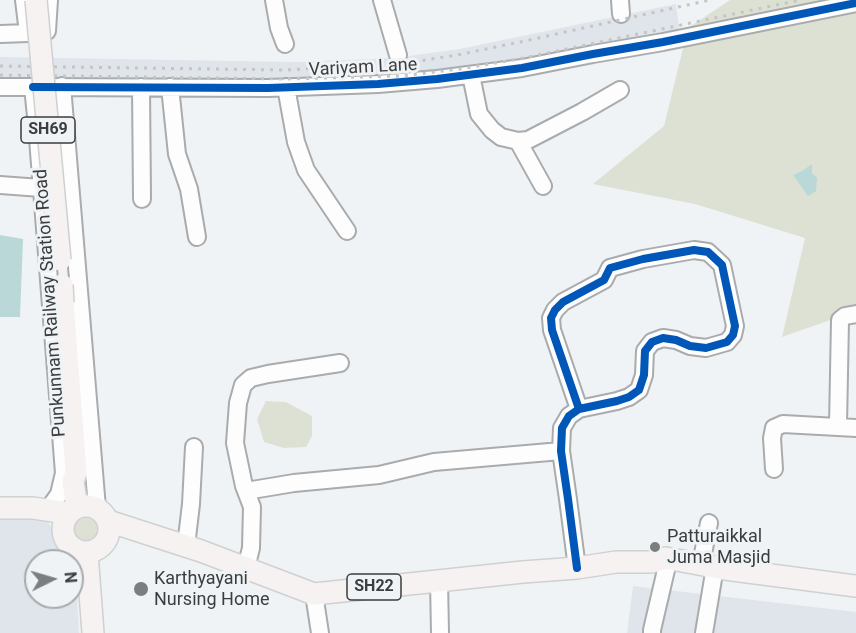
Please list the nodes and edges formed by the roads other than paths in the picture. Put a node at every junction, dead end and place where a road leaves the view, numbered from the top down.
1 (24, 0) edge
2 (36, 0) edge
3 (49, 0) edge
4 (274, 0) edge
5 (382, 0) edge
6 (856, 3) edge
7 (28, 33) junction
8 (0, 34) edge
9 (285, 44) dead end
10 (398, 55) dead end
11 (471, 75) junction
12 (62, 86) junction
13 (0, 87) edge
14 (33, 87) junction
15 (141, 87) junction
16 (170, 87) junction
17 (286, 87) junction
18 (620, 90) dead end
19 (518, 141) junction
20 (0, 185) edge
21 (543, 186) dead end
22 (41, 188) junction
23 (142, 199) dead end
24 (347, 231) dead end
25 (197, 237) dead end
26 (80, 292) junction
27 (50, 295) junction
28 (856, 314) edge
29 (340, 363) dead end
30 (579, 409) junction
31 (838, 426) junction
32 (856, 428) edge
33 (194, 447) dead end
34 (561, 452) junction
35 (774, 469) dead end
36 (246, 491) junction
37 (0, 508) edge
38 (81, 511) junction
39 (709, 522) dead end
40 (186, 546) junction
41 (87, 553) junction
42 (659, 566) junction
43 (246, 568) junction
44 (576, 568) junction
45 (707, 572) junction
46 (440, 580) junction
47 (856, 586) edge
48 (314, 594) junction
49 (856, 597) edge
50 (93, 633) edge
51 (320, 633) edge
52 (440, 633) edge
53 (652, 633) edge
54 (704, 633) edge

1 - 7 street
2 - 38 main road, SH69, bridge
3 - 7 street
4 - 9 street
5 - 10 street
6 - 11 street, Variyam Lane
7 - 8 street
11 - 17 street, Variyam Lane
11 - 19 street
12 - 14 street, Variyam Lane
12 - 15 street, Variyam Lane
12 - 26 street
13 - 14 street
14 - 22 street, Punkunnam Railway Station Road
15 - 16 street, Variyam Lane
15 - 23 street
16 - 17 street, Variyam Lane
16 - 25 street
17 - 24 street
18 - 19 street
19 - 21 street
20 - 22 street
22 - 27 street, Punkunnam Railway Station Road
26 - 27 street
26 - 38 street
27 - 38 street, Punkunnam Railway Station Road
28 - 31 street
29 - 36 street
30 - 30 street
30 - 34 street
31 - 32 street
31 - 35 street
33 - 40 street
34 - 36 street
34 - 44 street
36 - 43 street
37 - 38 main road
38 - 40 main road, SH22
38 - 41 main road, SH69
38 - 41 main road, SH69
39 - 45 street
40 - 43 main road, SH22
41 - 50 main road
42 - 44 main road, SH22
42 - 45 main road, SH22
42 - 53 street
43 - 48 main road, SH22
44 - 46 main road, SH22
45 - 47 main road, SH22
45 - 49 main road, SH22
45 - 54 street
46 - 48 main road, SH22
46 - 52 street
48 - 51 street

